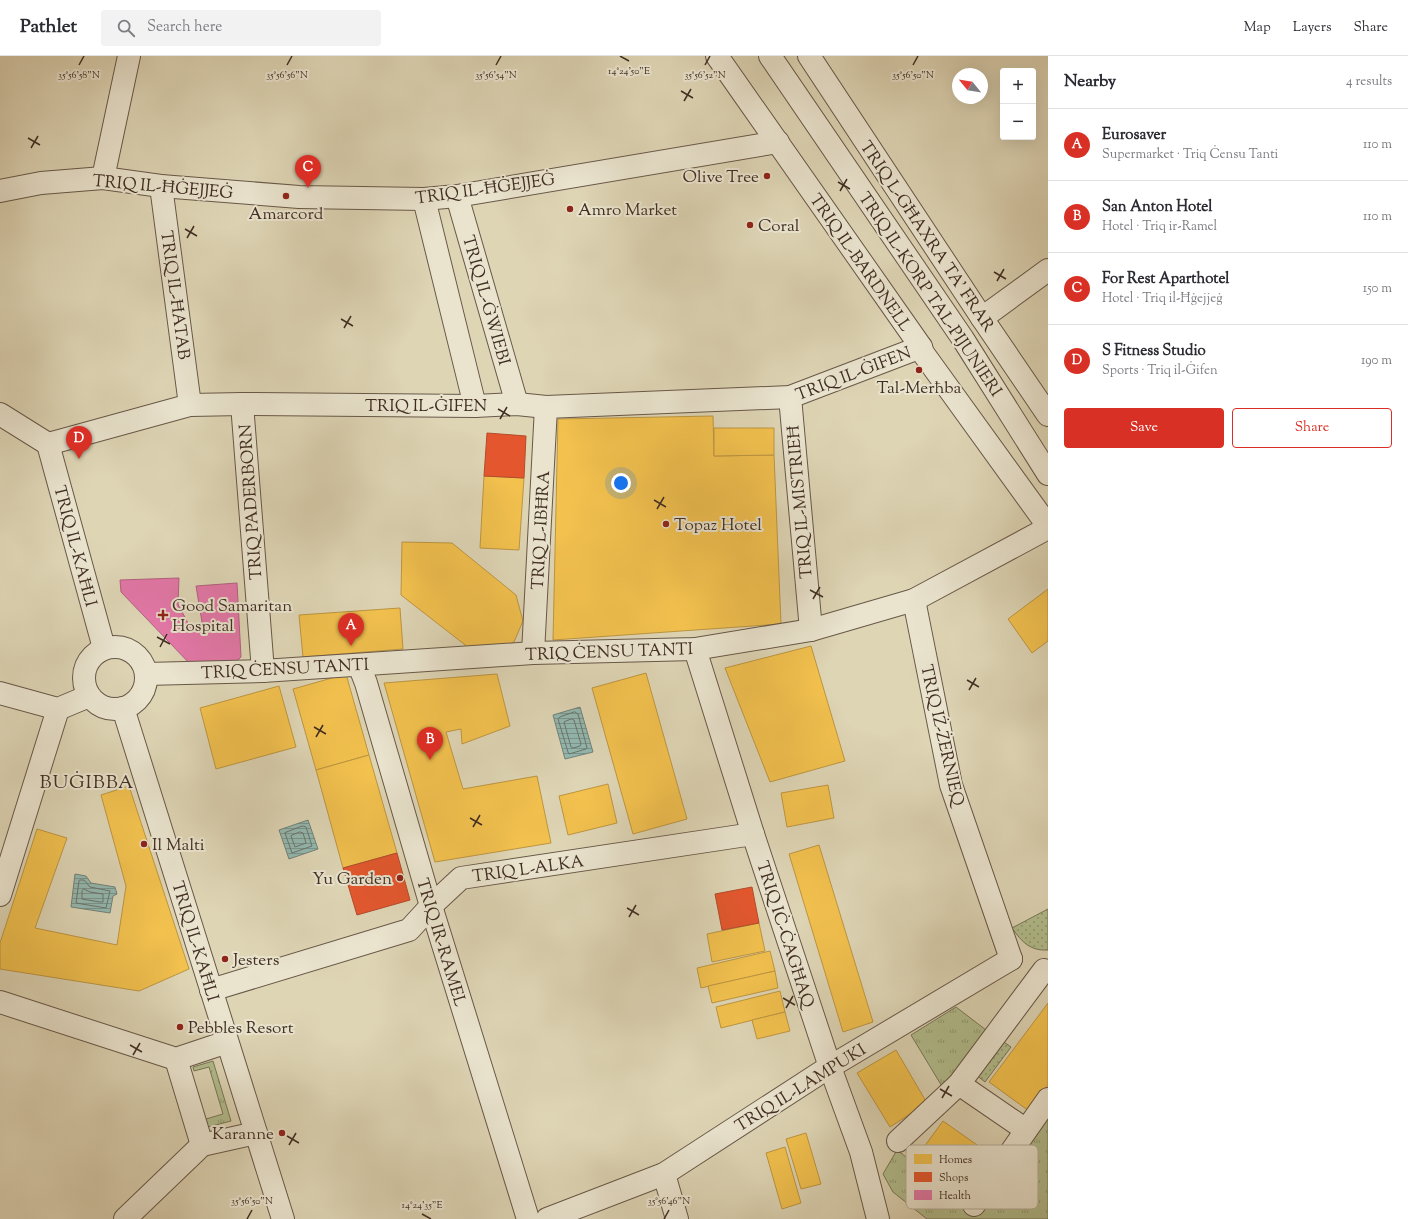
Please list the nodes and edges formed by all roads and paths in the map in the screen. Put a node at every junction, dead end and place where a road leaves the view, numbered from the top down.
1 (129, 56) edge
2 (717, 56) edge
3 (770, 56) edge
4 (809, 56) edge
5 (778, 142) junction
6 (103, 178) junction
7 (161, 186) junction
8 (0, 191) edge
9 (457, 196) junction
10 (424, 199) junction
11 (1048, 270) edge
12 (982, 318) junction
13 (921, 347) junction
14 (790, 397) junction
15 (242, 404) junction
16 (517, 404) junction
17 (190, 405) junction
18 (474, 406) junction
19 (546, 407) junction
20 (0, 414) edge
21 (1048, 415) edge
22 (48, 444) junction
23 (1048, 474) edge
24 (1048, 527) edge
25 (914, 600) junction
26 (811, 630) junction
27 (104, 648) junction
28 (695, 649) junction
29 (533, 654) junction
30 (359, 665) junction
31 (263, 671) junction
32 (146, 674) junction
33 (0, 693) edge
34 (89, 696) junction
35 (123, 708) junction
36 (58, 709) junction
37 (753, 834) junction
38 (0, 895) edge
39 (431, 906) junction
40 (1011, 959) junction
41 (1046, 970) edge
42 (211, 990) junction
43 (0, 1002) edge
44 (227, 1042) junction
45 (176, 1059) junction
46 (830, 1067) junction
47 (959, 1084) junction
48 (1048, 1099) edge
49 (1026, 1130) junction
50 (256, 1133) junction
51 (898, 1141) dead end
52 (202, 1145) junction
53 (1016, 1145) edge
54 (664, 1174) junction
55 (126, 1219) edge
56 (283, 1219) edge
57 (528, 1219) edge
58 (547, 1219) edge
59 (677, 1219) edge
60 (878, 1219) edge

1 - 6 street
2 - 5 street, TRIQ IL-BARDNELL
3 - 23 street, TRIQ IL-KORP TAL-PIJUNIERI
4 - 12 street, TRIQ L-GĦAXRA TA' FRAR
5 - 9 street, TRIQ IL-ĦĠEJJEĠ
5 - 13 street, TRIQ IL-BARDNELL
6 - 7 street, TRIQ IL-ĦĠEJJEĠ
6 - 8 street, TRIQ IL-ĦĠEJJEĠ
7 - 10 street, TRIQ IL-ĦĠEJJEĠ
7 - 17 street, TRIQ IL-ĦATAB
9 - 10 street, TRIQ IL-ĦĠEJJEĠ
9 - 16 street, TRIQ IL-ĠWIEBI
10 - 18 street, TRIQ IL-ĠWIEBI
11 - 12 street
12 - 21 street, TRIQ L-GĦAXRA TA' FRAR
13 - 14 street, TRIQ IL-ĠIFEN
13 - 24 street, TRIQ IL-BARDNELL
14 - 19 street, TRIQ IL-ĠIFEN
14 - 26 street, TRIQ IL-MISTRIEĦ
15 - 17 street, TRIQ IL-ĠIFEN
15 - 18 street, TRIQ IL-ĠIFEN
15 - 31 street, TRIQ PADERBORN
16 - 18 street, TRIQ IL-ĠIFEN
16 - 19 street, TRIQ IL-ĠIFEN
17 - 22 street, TRIQ IL-ĠIFEN
19 - 29 street, TRIQ L-IBĦRA
20 - 22 street
22 - 27 street, TRIQ IL-KAĦLI
24 - 25 street, TRIQ ĊENSU TANTI
25 - 26 street, TRIQ ĊENSU TANTI
25 - 40 street, TRIQ IŻ-ŻERNIEQ
26 - 28 street, TRIQ ĊENSU TANTI
27 - 32 street
27 - 34 street
28 - 29 street, TRIQ ĊENSU TANTI
28 - 37 street, TRIQ IĊ-ĊAGĦAQ
29 - 30 street, TRIQ ĊENSU TANTI
30 - 31 street, TRIQ ĊENSU TANTI
30 - 39 street, TRIQ IR-RAMEL
31 - 32 street, TRIQ ĊENSU TANTI
32 - 35 street
33 - 36 street
34 - 35 street
34 - 36 street
35 - 42 street, TRIQ IL-KAĦLI
36 - 38 street
37 - 39 street, TRIQ L-ALKA
37 - 46 street, TRIQ IĊ-ĊAGĦAQ
39 - 42 street, TRIQ L-ALKA
39 - 57 street, TRIQ IR-RAMEL
40 - 41 street
40 - 46 street, TRIQ IL-LAMPUKI
41 - 47 street
42 - 44 street, TRIQ IL-KAĦLI
43 - 45 street
44 - 45 street
44 - 50 street, TRIQ IL-KAĦLI
45 - 52 street
46 - 54 street, TRIQ IL-LAMPUKI
46 - 60 street, TRIQ IĊ-ĊAGĦAQ
47 - 49 street
47 - 51 street
48 - 49 street
49 - 53 street
50 - 52 street
50 - 56 street, TRIQ IL-KAĦLI
52 - 55 street
54 - 58 street, TRIQ IL-LAMPUKI
54 - 59 street

